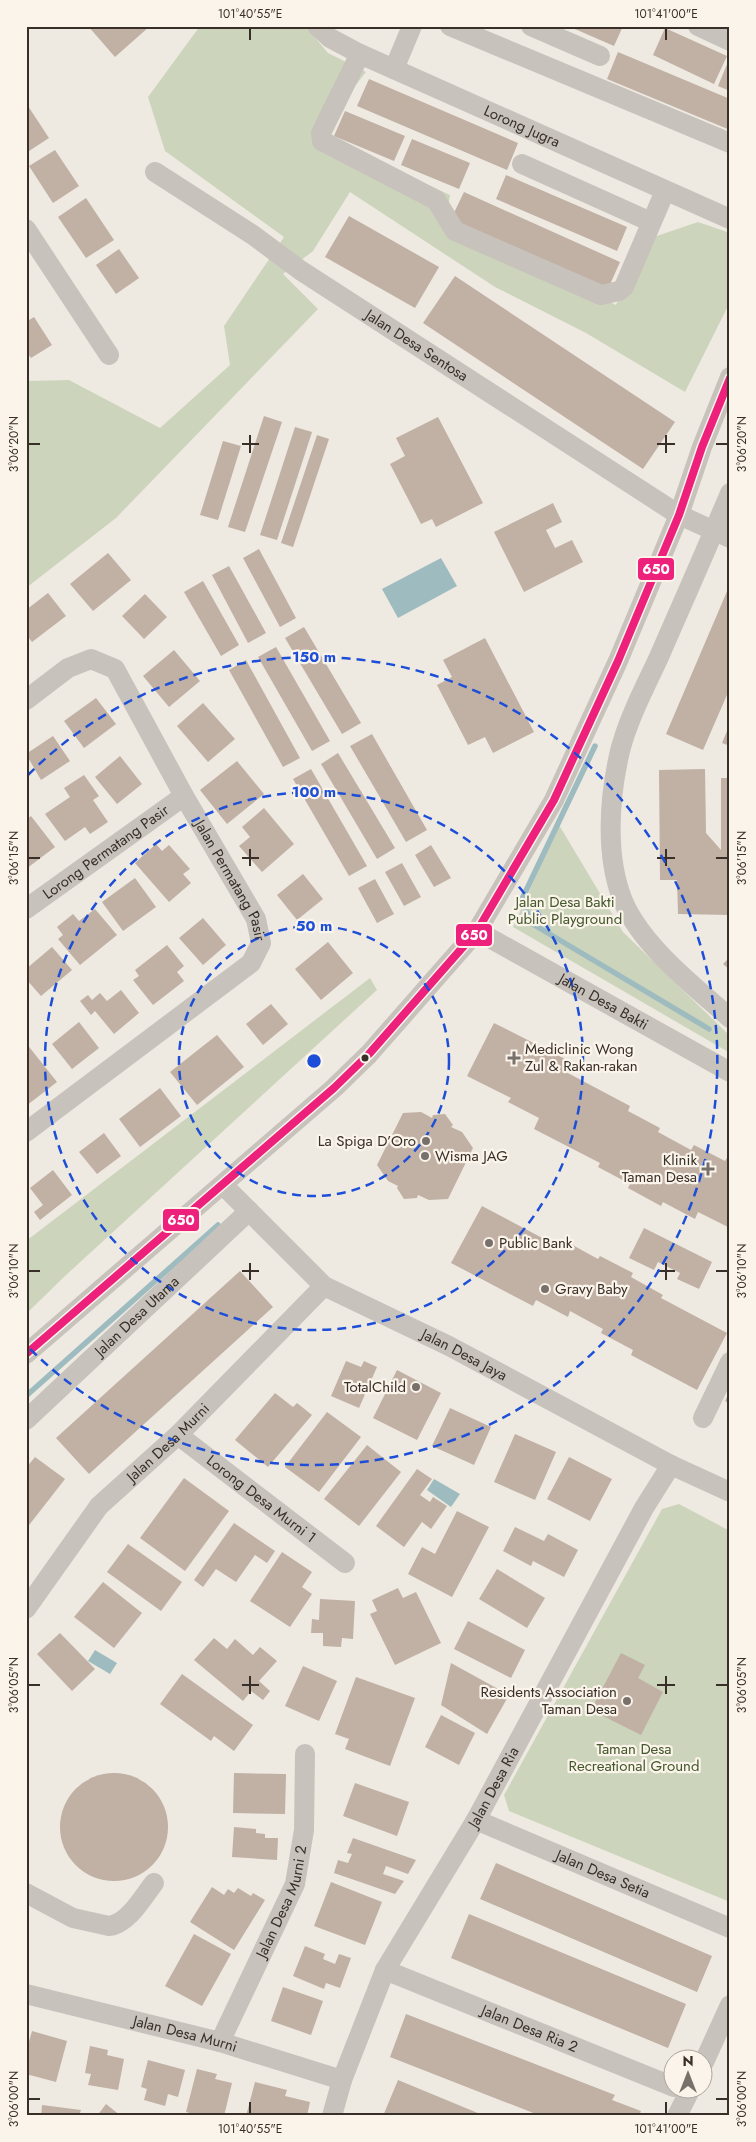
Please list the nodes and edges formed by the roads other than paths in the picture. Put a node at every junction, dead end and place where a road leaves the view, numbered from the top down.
1 (317, 26) edge
2 (412, 26) edge
3 (531, 26) edge
4 (698, 26) edge
5 (454, 27) edge
6 (730, 41) edge
7 (360, 54) junction
8 (600, 56) dead end
9 (394, 69) junction
10 (730, 143) edge
11 (522, 164) dead end
12 (155, 172) dead end
13 (664, 191) junction
14 (730, 219) edge
15 (651, 222) junction
16 (26, 229) edge
17 (109, 355) dead end
18 (730, 377) edge
19 (730, 493) edge
20 (679, 515) junction
21 (722, 535) edge
22 (26, 700) edge
23 (184, 796) junction
24 (26, 909) edge
25 (476, 931) junction
26 (730, 1018) edge
27 (730, 1072) edge
28 (26, 1132) edge
29 (223, 1185) junction
30 (249, 1211) junction
31 (324, 1286) junction
32 (26, 1354) edge
33 (730, 1362) edge
34 (703, 1418) dead end
35 (26, 1420) edge
36 (178, 1435) junction
37 (671, 1466) junction
38 (730, 1492) edge
39 (345, 1563) dead end
40 (26, 1609) edge
41 (305, 1754) dead end
42 (476, 1820) junction
43 (154, 1883) dead end
44 (26, 1893) edge
45 (730, 1928) edge
46 (385, 1970) junction
47 (26, 1994) edge
48 (730, 2005) edge
49 (220, 2042) junction
50 (709, 2050) edge
51 (342, 2080) junction
52 (664, 2082) edge
53 (681, 2100) edge
54 (332, 2116) edge
55 (677, 2116) edge

1 - 7 street, Lorong Jugra
2 - 9 street
3 - 8 street
4 - 6 street
5 - 10 street
7 - 9 street, Lorong Jugra
7 - 15 street
9 - 13 street, Lorong Jugra
11 - 15 street
12 - 20 street, Jalan Desa Sentosa
13 - 14 street, Lorong Jugra
13 - 15 street
16 - 17 street
18 - 20 street
19 - 21 street
20 - 21 street, Jalan Desa Sentosa
20 - 25 street
21 - 26 street
22 - 23 street, Jalan Permatang Pasir
23 - 24 street, Lorong Permatang Pasir
23 - 28 street, Jalan Permatang Pasir
25 - 27 street, Jalan Desa Bakti
25 - 29 street
29 - 30 street, Jalan Desa Jaya
29 - 32 street
30 - 31 street, Jalan Desa Jaya
30 - 35 street, Jalan Desa Utama
31 - 36 street, Jalan Desa Murni
31 - 37 street, Jalan Desa Jaya
33 - 34 street
36 - 39 street, Lorong Desa Murni 1
36 - 40 street, Jalan Desa Murni
37 - 38 street, Jalan Desa Jaya
37 - 42 street, Jalan Desa Ria
41 - 49 street, Jalan Desa Murni 2
42 - 45 street, Jalan Desa Setia
42 - 46 street, Jalan Desa Ria
43 - 44 street
46 - 51 street, Jalan Desa Ria
46 - 52 street, Jalan Desa Ria 2
47 - 49 street, Jalan Desa Murni
48 - 50 street
49 - 51 street, Jalan Desa Murni
51 - 54 street, Jalan Desa Ria
53 - 55 street

